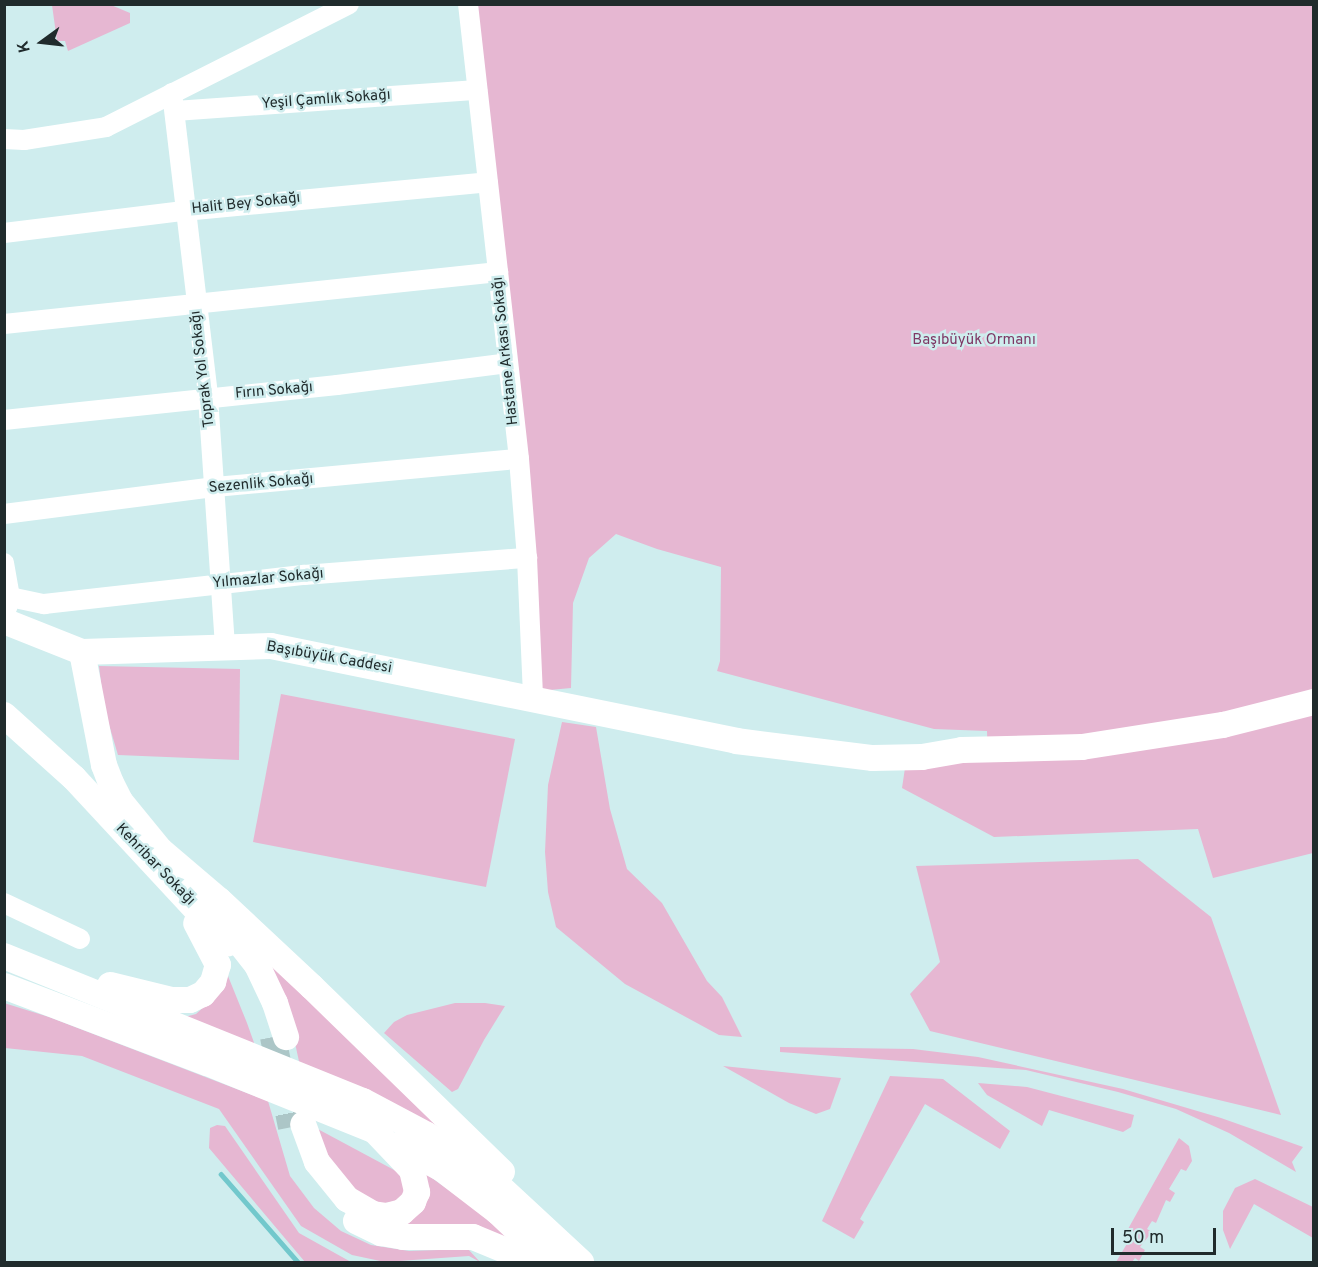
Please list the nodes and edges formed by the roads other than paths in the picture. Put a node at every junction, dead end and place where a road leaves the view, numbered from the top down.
1 (349, 4) edge
2 (468, 4) edge
3 (477, 90) junction
4 (173, 102) junction
5 (4, 139) edge
6 (488, 182) junction
7 (184, 211) junction
8 (4, 233) edge
9 (498, 272) junction
10 (196, 304) junction
11 (4, 324) edge
12 (508, 363) junction
13 (207, 397) junction
14 (4, 420) edge
15 (519, 459) junction
16 (215, 487) junction
17 (4, 514) edge
18 (527, 558) junction
19 (4, 563) edge
20 (221, 583) junction
21 (6, 613) edge
22 (225, 646) junction
23 (82, 652) junction
24 (541, 700) junction
25 (1314, 702) edge
26 (4, 715) edge
27 (104, 765) junction
28 (74, 778) junction
29 (156, 856) junction
30 (4, 903) edge
31 (80, 939) dead end
32 (4, 957) edge
33 (47, 972) junction
34 (4, 986) edge
35 (279, 1037) tunnel mouth
36 (210, 1051) junction
37 (386, 1126) junction
38 (526, 1263) edge
39 (551, 1263) edge
40 (581, 1263) edge
41 (586, 1263) edge

1 - 4 street
2 - 3 street, Hastane Arkası Sokağı
3 - 4 street, Yeşil Çamlık Sokağı
3 - 6 street, Hastane Arkası Sokağı
4 - 5 street
4 - 7 street, Toprak Yol Sokağı
6 - 7 street, Halit Bey Sokağı
6 - 9 street, Hastane Arkası Sokağı
7 - 8 street, Halit Bey Sokağı
7 - 10 street, Toprak Yol Sokağı
9 - 10 street
9 - 12 street, Hastane Arkası Sokağı
10 - 11 street
10 - 13 street, Toprak Yol Sokağı
12 - 13 street, Fırın Sokağı
12 - 15 street, Hastane Arkası Sokağı
13 - 14 street, Fırın Sokağı
13 - 16 street, Toprak Yol Sokağı
15 - 16 street, Sezenlik Sokağı
15 - 18 street, Hastane Arkası Sokağı
16 - 17 street, Sezenlik Sokağı
16 - 20 street, Toprak Yol Sokağı
18 - 20 street, Yılmazlar Sokağı
18 - 24 street, Hastane Arkası Sokağı
19 - 21 street
20 - 21 street, Yılmazlar Sokağı
20 - 22 street, Toprak Yol Sokağı
21 - 23 main road, Başıbüyük Caddesi
22 - 23 main road, Başıbüyük Caddesi
22 - 24 main road, Başıbüyük Caddesi
23 - 27 main road
24 - 25 main road, Başıbüyük Caddesi
26 - 28 main road, Kehribar Sokağı
27 - 28 main road
27 - 29 main road
28 - 29 main road, Kehribar Sokağı
29 - 33 main road
29 - 35 main road
29 - 41 main road
30 - 31 street
32 - 33 main road
33 - 36 main road
34 - 36 main road
36 - 37 main road
37 - 38 main road
37 - 39 main road
37 - 40 main road

